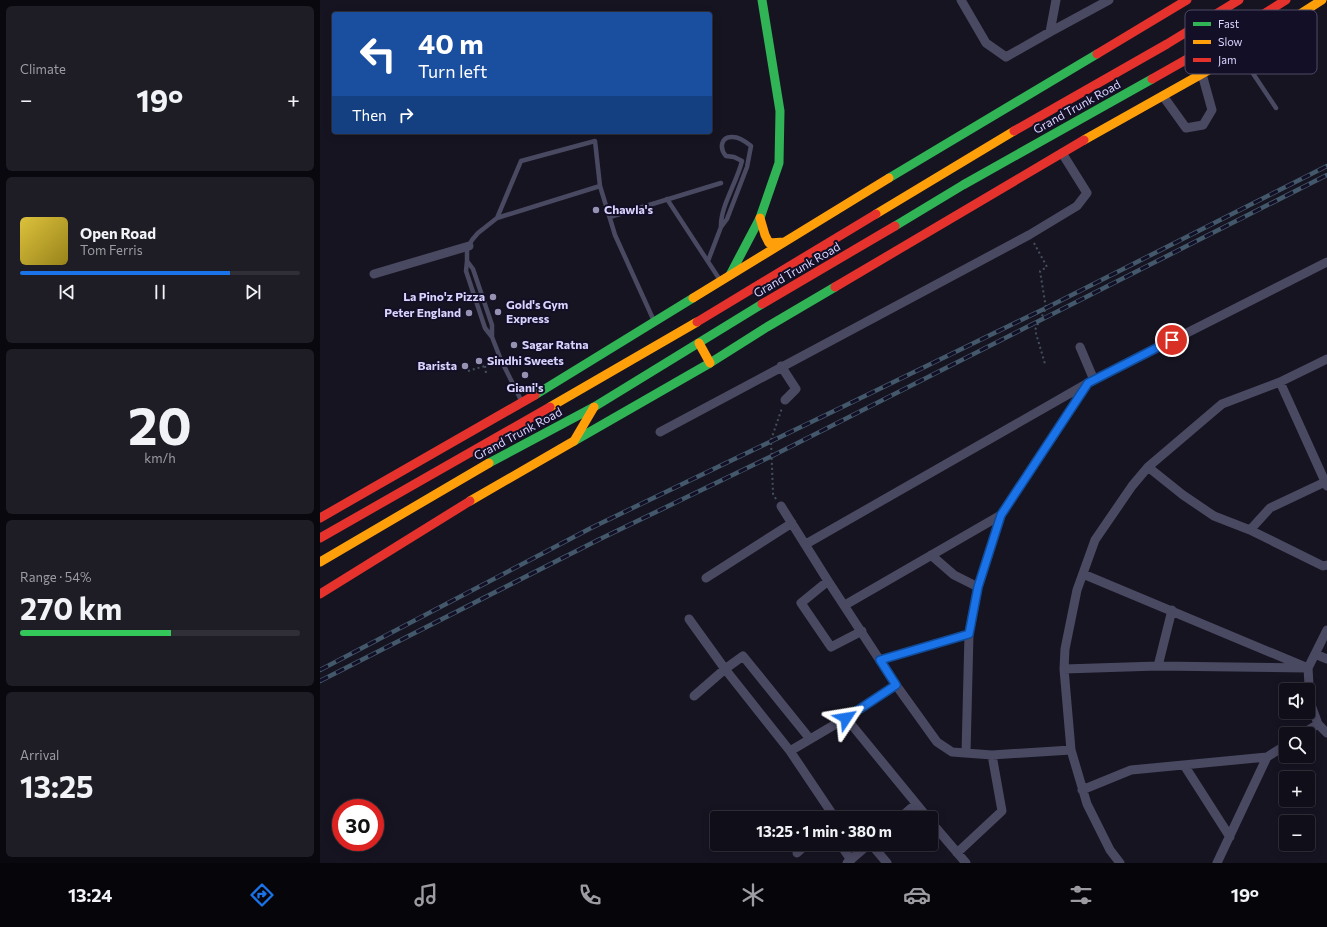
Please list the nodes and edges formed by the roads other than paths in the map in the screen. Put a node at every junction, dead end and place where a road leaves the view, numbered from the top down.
1 (762, 0) edge
2 (961, 0) edge
3 (1056, 0) edge
4 (1109, 0) edge
5 (1187, 0) edge
6 (1239, 0) edge
7 (1286, 0) edge
8 (1322, 0) edge
9 (1223, 10) edge
10 (1270, 10) edge
11 (1306, 10) edge
12 (1050, 32) junction
13 (1185, 33) edge
14 (1185, 60) edge
15 (1202, 74) joint
16 (1254, 74) edge
17 (1163, 96) junction
18 (1276, 108) dead end
19 (1062, 153) junction
20 (721, 183) dead end
21 (600, 186) junction
22 (667, 199) junction
23 (610, 216) junction
24 (497, 218) junction
25 (760, 218) junction
26 (721, 227) junction
27 (784, 242) junction
28 (469, 246) junction
29 (708, 261) junction
30 (1327, 262) edge
31 (374, 274) dead end
32 (730, 275) junction
33 (721, 281) junction
34 (655, 322) junction
35 (699, 343) junction
36 (1080, 347) dead end
37 (1327, 359) edge
38 (710, 363) junction
39 (781, 366) junction
40 (1091, 382) junction
41 (1280, 382) junction
42 (785, 400) road end
43 (519, 405) junction
44 (594, 407) junction
45 (660, 432) dead end
46 (574, 441) junction
47 (1148, 467) junction
48 (1326, 484) edge
49 (781, 506) road end
50 (1001, 515) junction
51 (320, 518) edge
52 (792, 523) junction
53 (1250, 530) junction
54 (320, 538) edge
55 (806, 544) junction
56 (931, 555) junction
57 (320, 562) edge
58 (1327, 565) edge
59 (1083, 574) junction
60 (706, 578) dead end
61 (828, 581) junction
62 (978, 587) junction
63 (320, 594) edge
64 (845, 605) junction
65 (1172, 610) junction
66 (689, 618) dead end
67 (1327, 630) edge
68 (862, 631) junction
69 (969, 634) junction
70 (1315, 654) junction
71 (1327, 659) edge
72 (880, 660) junction
73 (1158, 666) junction
74 (1308, 668) junction
75 (725, 669) junction
76 (1064, 669) junction
77 (896, 685) junction
78 (694, 696) dead end
79 (846, 718) junction
80 (1318, 724) junction
81 (1313, 727) edge
82 (1327, 733) edge
83 (810, 739) junction
84 (1279, 749) edge
85 (1071, 750) junction
86 (790, 751) junction
87 (966, 753) junction
88 (992, 755) junction
89 (1267, 757) junction
90 (1184, 765) junction
91 (1082, 790) junction
92 (916, 804) junction
93 (830, 811) edge
94 (908, 811) edge
95 (922, 811) edge
96 (938, 830) edge
97 (1230, 837) junction
98 (799, 851) edge
99 (844, 851) edge
100 (861, 851) edge
101 (876, 851) edge
102 (797, 853) dead end
103 (957, 853) junction
104 (849, 861) edge
105 (887, 863) edge
106 (966, 863) edge
107 (1120, 863) edge
108 (1217, 863) edge

1 - 25 main road
2 - 12 street
3 - 12 street
4 - 12 street
5 - 27 main road
6 - 9 main road, Grand Trunk Road
7 - 10 main road, Grand Trunk Road
8 - 11 main road
13 - 54 main road, Grand Trunk Road
14 - 35 main road, Grand Trunk Road
15 - 17 main road
15 - 17 street
16 - 18 lane
17 - 19 main road
19 - 38 main road
19 - 39 street
20 - 22 lane
21 - 23 lane
21 - 24 lane
21 - 24 lane
22 - 23 lane
22 - 29 lane
23 - 34 lane
24 - 28 lane
25 - 27 main road
25 - 32 main road
26 - 26 lane
26 - 29 lane
27 - 32 main road
28 - 31 street
28 - 43 lane
29 - 33 lane
30 - 40 street
32 - 33 main road
33 - 34 main road
34 - 43 main road
35 - 38 main road
35 - 44 main road, Grand Trunk Road
36 - 40 street
37 - 41 street
38 - 46 main road
39 - 42 street
39 - 45 street
40 - 50 street
40 - 55 street
41 - 47 street
41 - 48 street
43 - 51 main road
44 - 46 main road
44 - 57 main road, Grand Trunk Road
46 - 63 main road
47 - 53 street
47 - 59 street
48 - 53 street
49 - 52 street
50 - 56 street
50 - 62 street
52 - 55 street
52 - 60 street
53 - 58 street
55 - 61 street
56 - 62 street
56 - 64 street
59 - 65 street
59 - 76 street
61 - 64 street
61 - 68 street
62 - 69 street
64 - 68 street
65 - 73 street
65 - 74 street
66 - 75 street
67 - 70 street
68 - 72 street
69 - 72 street
69 - 87 street
70 - 71 street
70 - 74 street
72 - 77 street
73 - 74 street
73 - 76 street
74 - 80 street
75 - 78 street
75 - 83 street
75 - 86 street
76 - 85 street
77 - 79 street
77 - 87 street
79 - 83 street
79 - 92 street
80 - 81 street
80 - 82 street
83 - 86 street
84 - 89 street
85 - 88 street
85 - 91 street
86 - 93 street
87 - 88 street
88 - 103 street
89 - 90 street
89 - 97 street
90 - 91 street
90 - 97 street
91 - 107 street
92 - 94 street
92 - 95 street
96 - 103 street
97 - 108 street
98 - 102 street
99 - 104 street
100 - 104 street
101 - 105 street
103 - 106 street

